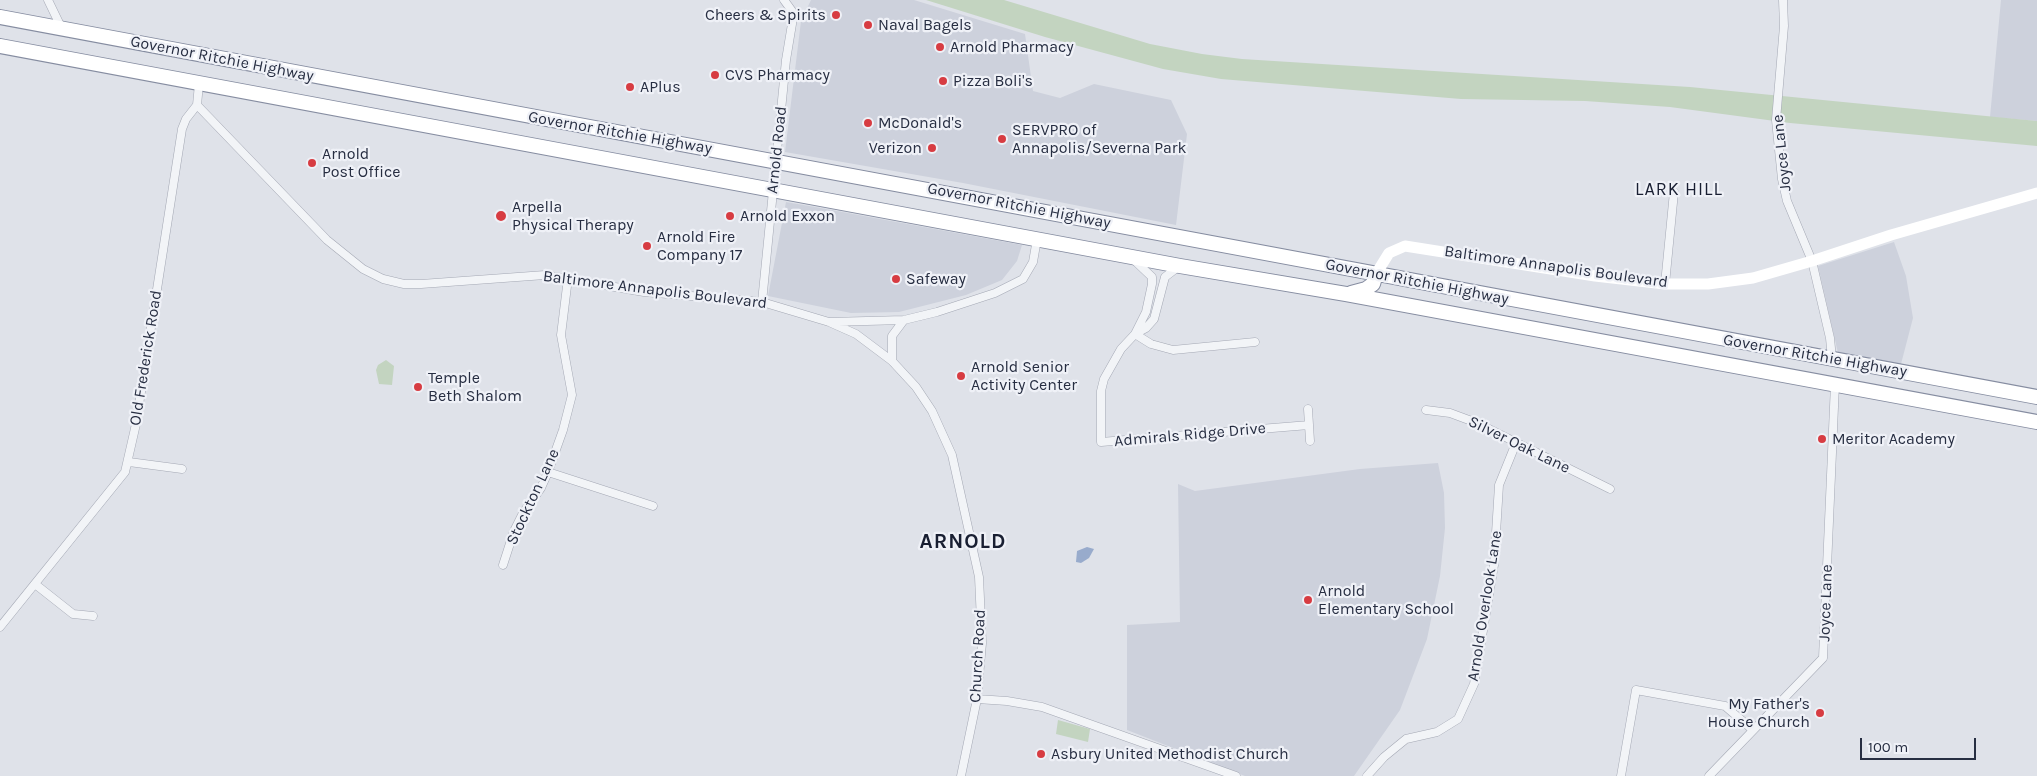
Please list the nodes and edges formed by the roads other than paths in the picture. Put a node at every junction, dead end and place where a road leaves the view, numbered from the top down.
1 (48, 0) edge
2 (784, 0) edge
3 (1783, 0) edge
4 (0, 17) edge
5 (62, 29) junction
6 (0, 46) edge
7 (199, 84) junction
8 (197, 105) junction
9 (776, 162) junction
10 (774, 189) junction
11 (1674, 192) dead end
12 (2037, 193) edge
13 (1037, 239) junction
14 (1131, 257) junction
15 (1812, 261) junction
16 (1180, 266) junction
17 (1376, 274) junction
18 (568, 278) junction
19 (1665, 284) junction
20 (1346, 294) junction
21 (762, 302) junction
22 (904, 320) junction
23 (829, 322) junction
24 (1135, 334) junction
25 (1255, 342) dead end
26 (1832, 359) junction
27 (892, 361) junction
28 (1906, 373) junction
29 (1784, 375) junction
30 (1835, 384) junction
31 (2037, 397) edge
32 (1308, 409) dead end
33 (1426, 410) dead end
34 (2037, 422) edge
35 (1309, 425) junction
36 (1310, 441) dead end
37 (1516, 442) junction
38 (129, 462) junction
39 (182, 469) dead end
40 (548, 472) junction
41 (1610, 489) dead end
42 (653, 506) dead end
43 (503, 565) dead end
44 (35, 584) junction
45 (93, 616) dead end
46 (0, 627) edge
47 (977, 699) junction
48 (1753, 730) junction
49 (961, 776) edge
50 (1236, 776) edge
51 (1367, 776) edge
52 (1621, 776) edge
53 (1709, 776) edge

1 - 5 street
2 - 9 street, Arnold Road
3 - 15 street, Joyce Lane
4 - 5 highway, Governor Ritchie Highway
5 - 9 highway, Governor Ritchie Highway
6 - 7 highway, Governor Ritchie Highway
7 - 8 street
7 - 10 highway, Governor Ritchie Highway
8 - 18 street, Baltimore Annapolis Boulevard
8 - 38 street, Old Frederick Road
9 - 10 street, Arnold Road
9 - 17 highway, Governor Ritchie Highway
10 - 13 highway, Governor Ritchie Highway
10 - 21 street, Arnold Road
11 - 19 street
12 - 15 street, Baltimore Annapolis Boulevard
13 - 14 highway, Governor Ritchie Highway
13 - 22 street, Baltimore Annapolis Boulevard
14 - 16 highway, Governor Ritchie Highway
14 - 24 street, Admirals Ridge Drive
15 - 19 street, Baltimore Annapolis Boulevard
15 - 26 street, Joyce Lane
16 - 20 highway, Governor Ritchie Highway
16 - 24 street, Admirals Ridge Drive
17 - 19 street, Baltimore Annapolis Boulevard
17 - 20 highway
17 - 26 highway, Governor Ritchie Highway
18 - 21 street, Baltimore Annapolis Boulevard
18 - 40 street, Stockton Lane
20 - 29 highway, Governor Ritchie Highway
21 - 23 street, Baltimore Annapolis Boulevard
22 - 23 street, Baltimore Annapolis Boulevard
22 - 27 street
23 - 27 street, Church Road
24 - 25 street
24 - 35 street, Admirals Ridge Drive
26 - 28 highway, Governor Ritchie Highway
26 - 29 highway
27 - 47 street, Church Road
28 - 30 highway
28 - 31 highway, Governor Ritchie Highway
29 - 30 highway, Governor Ritchie Highway
30 - 34 highway, Governor Ritchie Highway
30 - 48 street, Joyce Lane
32 - 35 street
33 - 37 street, Silver Oak Lane
35 - 36 street
37 - 41 street, Silver Oak Lane
37 - 51 street, Arnold Overlook Lane
38 - 39 street
38 - 44 street, Old Frederick Road
40 - 42 street
40 - 43 street, Stockton Lane
44 - 45 street
44 - 46 street, Old Frederick Road
47 - 49 street, Church Road
47 - 50 street
48 - 52 street
48 - 53 street, Joyce Lane

